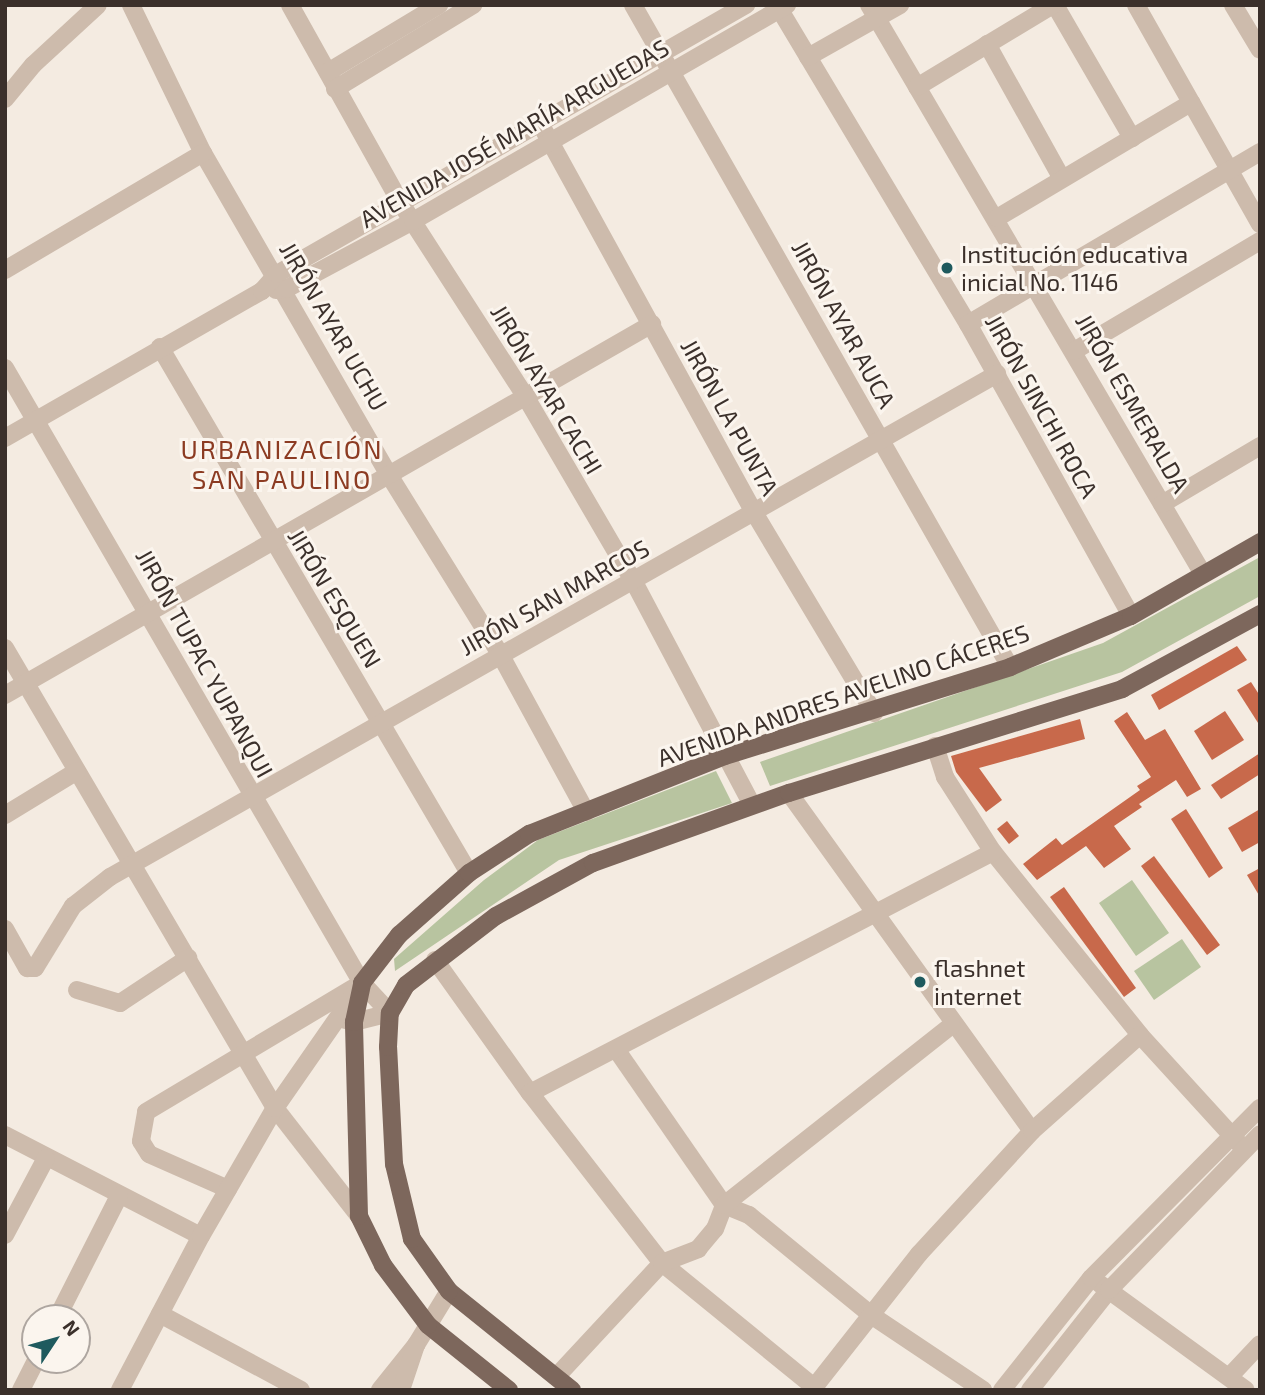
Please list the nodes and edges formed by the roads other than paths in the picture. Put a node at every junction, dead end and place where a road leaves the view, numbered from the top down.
1 (98, 5) edge
2 (131, 5) edge
3 (290, 5) edge
4 (439, 5) edge
5 (473, 5) edge
6 (633, 5) edge
7 (746, 5) edge
8 (900, 5) edge
9 (1054, 5) edge
10 (1136, 5) edge
11 (1233, 5) edge
12 (781, 7) edge
13 (873, 12) edge
14 (418, 19) edge
15 (986, 44) junction
16 (1260, 50) edge
17 (663, 55) junction
18 (808, 57) junction
19 (673, 71) junction
20 (332, 80) junction
21 (917, 87) junction
22 (5, 99) edge
23 (1191, 103) junction
24 (541, 125) junction
25 (1132, 138) junction
26 (550, 141) junction
27 (1260, 152) edge
28 (203, 153) junction
29 (1229, 170) junction
30 (1062, 179) junction
31 (402, 205) junction
32 (997, 218) junction
33 (413, 221) junction
34 (1260, 224) edge
35 (1260, 241) edge
36 (5, 271) edge
37 (281, 281) junction
38 (1035, 284) junction
39 (652, 324) junction
40 (968, 324) junction
41 (160, 347) junction
42 (1074, 351) junction
43 (5, 368) edge
44 (997, 374) junction
45 (524, 394) junction
46 (38, 419) junction
47 (5, 438) edge
48 (882, 441) junction
49 (1260, 446) edge
50 (389, 474) junction
51 (1162, 503) junction
52 (755, 514) junction
53 (273, 540) junction
54 (1260, 542) edge
55 (1203, 574) junction
56 (634, 582) junction
57 (150, 614) junction
58 (1260, 614) edge
59 (1131, 616) junction
60 (5, 648) edge
61 (500, 654) junction
62 (1010, 667) junction
63 (25, 683) junction
64 (5, 695) edge
65 (874, 713) junction
66 (381, 722) junction
67 (935, 746) junction
68 (725, 756) junction
69 (77, 772) junction
70 (789, 793) junction
71 (253, 799) junction
72 (752, 805) junction
73 (586, 812) junction
74 (5, 815) edge
75 (993, 852) junction
76 (134, 863) junction
77 (469, 873) junction
78 (877, 914) junction
79 (5, 929) edge
80 (188, 958) junction
81 (435, 960) junction
82 (362, 983) junction
83 (77, 990) dead end
84 (390, 1013) junction
85 (346, 1020) junction
86 (952, 1025) junction
87 (1140, 1035) junction
88 (242, 1052) junction
89 (618, 1052) junction
90 (530, 1093) junction
91 (275, 1108) junction
92 (1260, 1108) edge
93 (1032, 1130) junction
94 (1260, 1134) edge
95 (5, 1135) edge
96 (1229, 1135) junction
97 (1244, 1149) junction
98 (1210, 1155) junction
99 (46, 1158) junction
100 (1226, 1169) junction
101 (228, 1189) junction
102 (119, 1196) junction
103 (723, 1205) junction
104 (359, 1216) junction
105 (1150, 1217) junction
106 (1166, 1231) junction
107 (5, 1235) edge
108 (201, 1236) junction
109 (662, 1263) junction
110 (1091, 1278) junction
111 (1109, 1290) junction
112 (449, 1291) junction
113 (64, 1304) edge
114 (160, 1314) junction
115 (871, 1315) junction
116 (428, 1325) junction
117 (1260, 1344) edge
118 (416, 1345) junction
119 (29, 1374) edge
120 (556, 1377) junction
121 (1229, 1377) junction
122 (292, 1388) edge
123 (121, 1389) edge
124 (813, 1389) edge
125 (20, 1390) edge
126 (380, 1390) edge
127 (401, 1390) edge
128 (509, 1390) edge
129 (572, 1390) edge
130 (983, 1390) edge
131 (1002, 1390) edge
132 (1030, 1390) edge
133 (1246, 1390) edge

1 - 22 street
2 - 28 street, JIRÓN AYAR UCHU
3 - 20 street, JIRÓN AYAR CACHI
4 - 14 street
5 - 14 street
6 - 17 street, JIRÓN AYAR AUCA
7 - 17 street, AVENIDA JOSÉ MARÍA ARGUEDAS
8 - 13 street
9 - 15 street
9 - 25 street
10 - 23 street
11 - 16 street
12 - 18 street, JIRÓN SINCHI ROCA
12 - 19 street, AVENIDA JOSÉ MARÍA ARGUEDAS
13 - 18 street
13 - 21 street, JIRÓN ESMERALDA
14 - 20 street
15 - 21 street
15 - 30 street
17 - 19 street, JIRÓN AYAR AUCA
17 - 24 street, AVENIDA JOSÉ MARÍA ARGUEDAS
18 - 40 street, JIRÓN SINCHI ROCA
19 - 26 street, AVENIDA JOSÉ MARÍA ARGUEDAS
19 - 48 street, JIRÓN AYAR AUCA
20 - 31 street, JIRÓN AYAR CACHI
21 - 32 street, JIRÓN ESMERALDA
23 - 25 street
23 - 29 street
24 - 26 street, JIRÓN LA PUNTA
24 - 31 street, AVENIDA JOSÉ MARÍA ARGUEDAS
25 - 30 street
26 - 33 street, AVENIDA JOSÉ MARÍA ARGUEDAS
26 - 39 street, JIRÓN LA PUNTA
27 - 29 street
28 - 36 street
28 - 37 street, JIRÓN AYAR UCHU
29 - 34 street
29 - 38 street
30 - 32 street
31 - 33 street, JIRÓN AYAR CACHI
31 - 37 street, AVENIDA JOSÉ MARÍA ARGUEDAS
32 - 38 street, JIRÓN ESMERALDA
33 - 37 street, AVENIDA JOSÉ MARÍA ARGUEDAS
33 - 45 street, JIRÓN AYAR CACHI
35 - 42 street
37 - 41 street, AVENIDA JOSÉ MARÍA ARGUEDAS
37 - 50 street, JIRÓN AYAR UCHU
38 - 40 street
38 - 42 street, JIRÓN ESMERALDA
39 - 45 street
39 - 52 street, JIRÓN LA PUNTA
40 - 44 street, JIRÓN SINCHI ROCA
41 - 46 street, AVENIDA JOSÉ MARÍA ARGUEDAS
41 - 53 street, JIRÓN ESQUEN
42 - 51 street, JIRÓN ESMERALDA
43 - 46 street, JIRÓN TUPAC YUPANQUI
44 - 48 street, JIRÓN SAN MARCOS
44 - 59 street, JIRÓN SINCHI ROCA
45 - 50 street
45 - 56 street, JIRÓN AYAR CACHI
46 - 47 street, AVENIDA JOSÉ MARÍA ARGUEDAS
46 - 57 street, JIRÓN TUPAC YUPANQUI
48 - 52 street, JIRÓN SAN MARCOS
48 - 62 street, JIRÓN AYAR AUCA
49 - 51 street
50 - 53 street
50 - 61 street, JIRÓN AYAR UCHU
51 - 55 street, JIRÓN ESMERALDA
52 - 56 street, JIRÓN SAN MARCOS
52 - 65 street, JIRÓN LA PUNTA
53 - 57 street
53 - 66 street, JIRÓN ESQUEN
54 - 55 main road, AVENIDA ANDRES AVELINO CÁCERES
55 - 59 main road, AVENIDA ANDRES AVELINO CÁCERES
56 - 61 street, JIRÓN SAN MARCOS
56 - 68 street, JIRÓN AYAR CACHI
57 - 63 street
57 - 71 street, JIRÓN TUPAC YUPANQUI
58 - 67 main road
59 - 62 main road, AVENIDA ANDRES AVELINO CÁCERES
60 - 63 street
61 - 66 street, JIRÓN SAN MARCOS
61 - 73 street, JIRÓN AYAR UCHU
62 - 65 main road, AVENIDA ANDRES AVELINO CÁCERES
63 - 64 street
63 - 69 street
65 - 68 main road, AVENIDA ANDRES AVELINO CÁCERES
66 - 71 street, JIRÓN SAN MARCOS
66 - 77 street, JIRÓN ESQUEN
67 - 70 main road
67 - 75 street
68 - 72 street, JIRÓN AYAR CACHI
68 - 73 main road, AVENIDA ANDRES AVELINO CÁCERES
69 - 74 street
69 - 76 street
70 - 72 main road
70 - 78 street
71 - 76 street, JIRÓN SAN MARCOS
71 - 82 street, JIRÓN TUPAC YUPANQUI
72 - 81 main road
73 - 77 main road, AVENIDA ANDRES AVELINO CÁCERES
75 - 78 street
75 - 87 street
76 - 79 street, JIRÓN SAN MARCOS
76 - 80 street
77 - 82 main road, AVENIDA ANDRES AVELINO CÁCERES
78 - 86 street
78 - 89 street
80 - 83 street
80 - 88 street
81 - 84 main road
81 - 90 street
82 - 84 street, JIRÓN TUPAC YUPANQUI
82 - 85 main road, AVENIDA ANDRES AVELINO CÁCERES
82 - 88 street
84 - 85 street
84 - 112 main road
85 - 91 street
85 - 104 main road, AVENIDA ANDRES AVELINO CÁCERES
86 - 93 street
86 - 103 street
87 - 93 street
87 - 96 street
88 - 91 street
88 - 101 street
89 - 90 street
89 - 103 street
90 - 109 street
91 - 101 street
91 - 104 street
92 - 96 street
93 - 115 street
94 - 97 street
95 - 99 street
96 - 97 street
96 - 98 street
97 - 100 street
98 - 100 street
98 - 105 street
99 - 102 street
99 - 107 street
100 - 106 street
101 - 108 street
102 - 108 street
102 - 113 street
103 - 109 street
103 - 115 street
104 - 116 main road, AVENIDA ANDRES AVELINO CÁCERES
105 - 106 street
105 - 110 street
106 - 111 street
108 - 114 street
109 - 120 street
109 - 124 street
110 - 111 street
110 - 131 street
111 - 121 street
111 - 132 street
112 - 116 street
112 - 120 main road
114 - 122 street
114 - 123 street
115 - 124 street
115 - 130 street
116 - 118 street
116 - 128 main road, AVENIDA ANDRES AVELINO CÁCERES
117 - 121 street
118 - 126 street
118 - 127 street
119 - 125 street
120 - 129 main road
121 - 133 street

